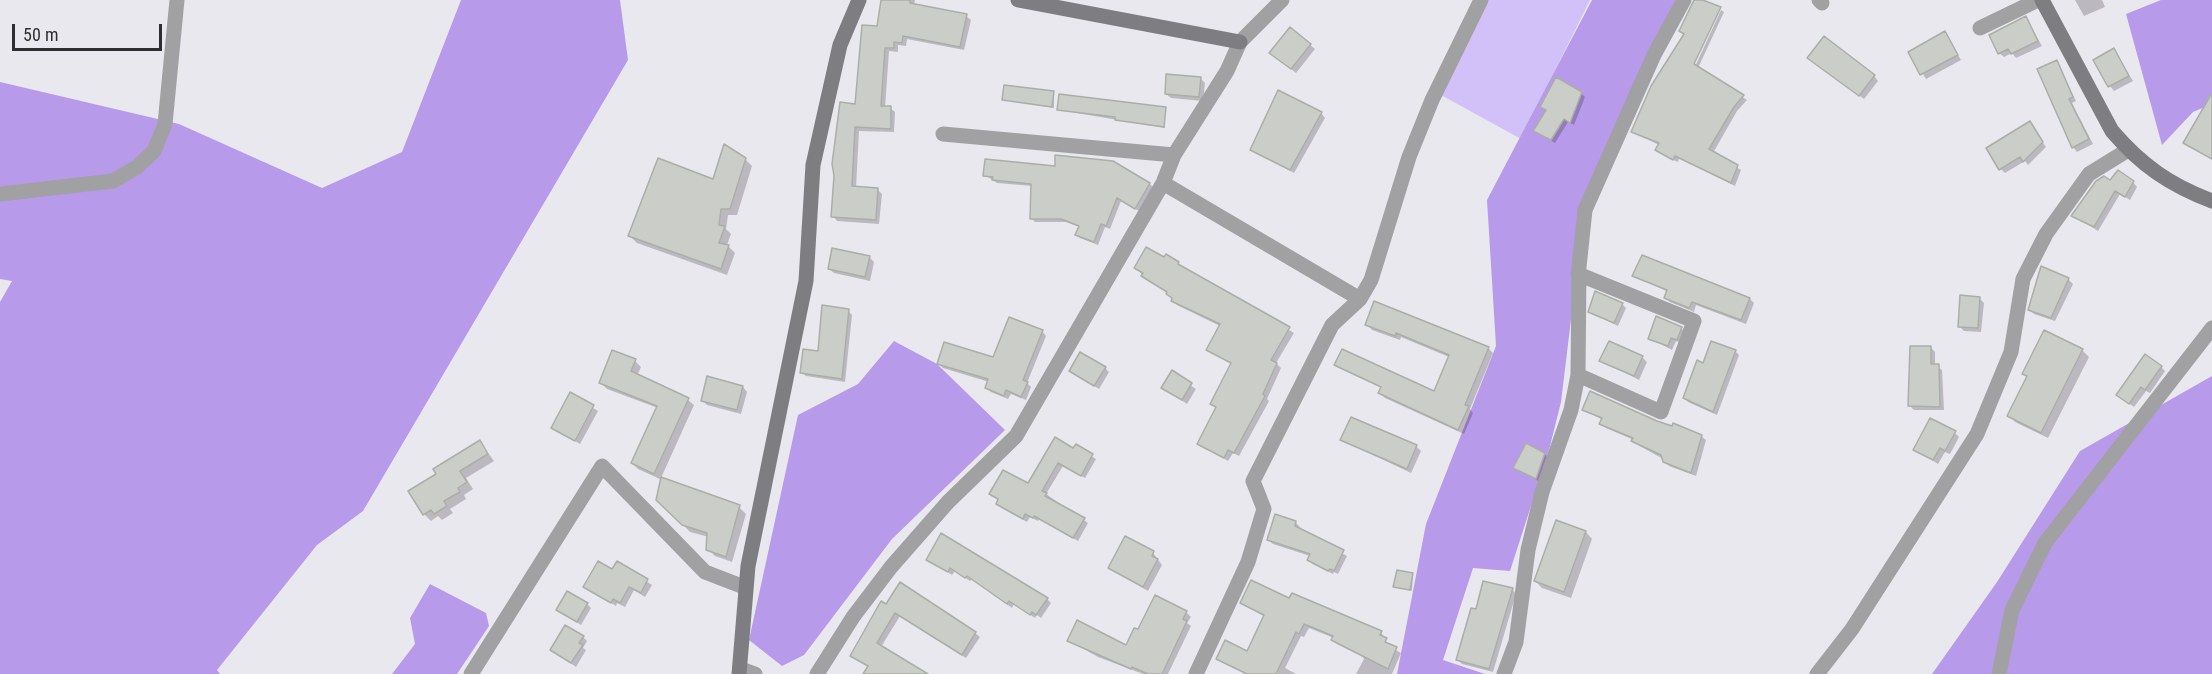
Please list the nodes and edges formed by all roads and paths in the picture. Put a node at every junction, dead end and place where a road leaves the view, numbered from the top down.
1 (177, 0) edge
2 (860, 0) edge
3 (1018, 0) edge
4 (1282, 0) edge
5 (1481, 0) edge
6 (1684, 0) edge
7 (2040, 0) edge
8 (1980, 28) dead end
9 (1240, 42) junction
10 (943, 134) dead end
11 (2128, 150) junction
12 (1174, 155) junction
13 (1163, 183) junction
14 (0, 194) edge
15 (2212, 201) edge
16 (1578, 274) junction
17 (1360, 299) junction
18 (2212, 328) edge
19 (1578, 375) junction
20 (744, 587) junction
21 (745, 672) edge
22 (471, 674) edge
23 (818, 674) edge
24 (1196, 674) edge
25 (1504, 674) edge
26 (1817, 674) edge
27 (1999, 674) edge

1 - 14 street
2 - 20 street
3 - 9 street
4 - 9 street
5 - 17 street
6 - 16 street
7 - 8 street
7 - 11 street
9 - 12 street
10 - 12 street
11 - 15 street
11 - 26 street
12 - 13 street
13 - 17 street
13 - 23 street
16 - 19 street
16 - 19 street
17 - 24 street
18 - 27 street
19 - 25 street
20 - 21 street
20 - 22 street

